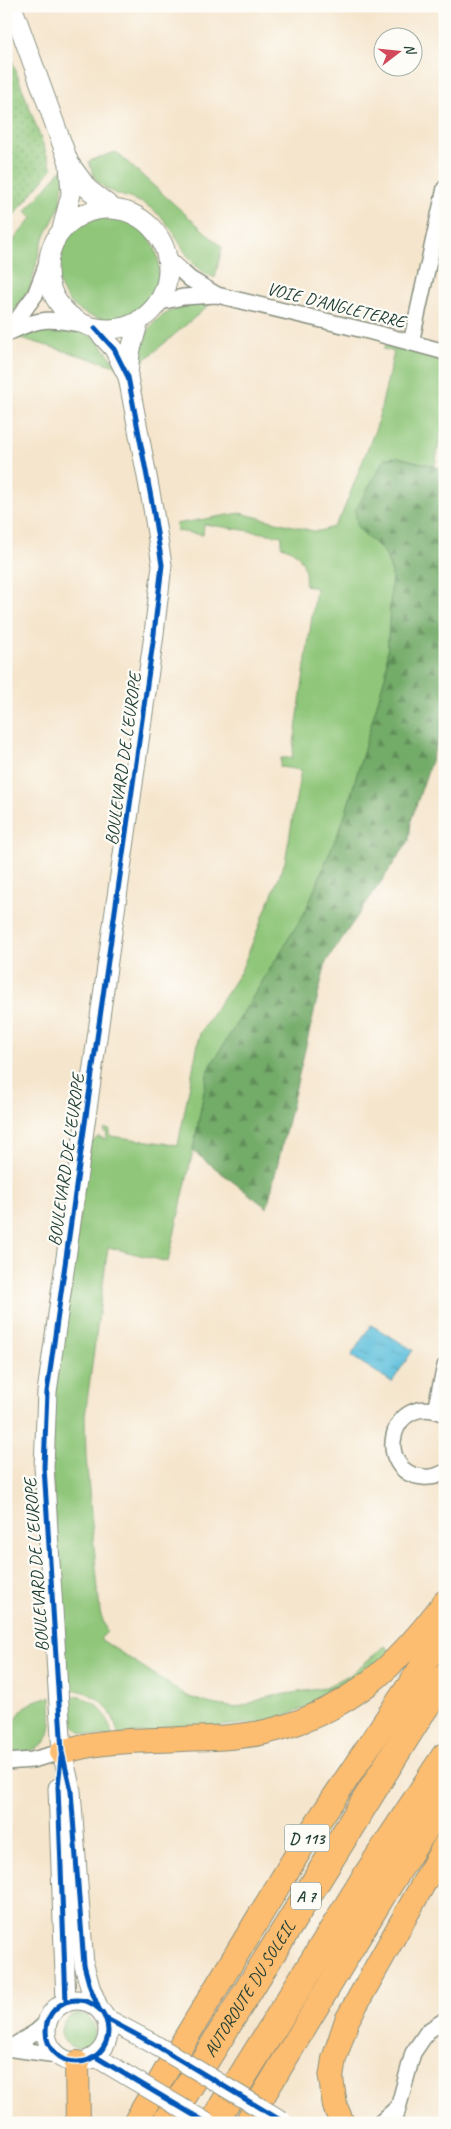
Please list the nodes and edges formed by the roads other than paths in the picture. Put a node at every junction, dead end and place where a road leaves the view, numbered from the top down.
1 (12, 6) edge
2 (69, 163) junction
3 (445, 188) edge
4 (114, 209) junction
5 (62, 229) junction
6 (167, 258) junction
7 (48, 261) junction
8 (217, 295) junction
9 (156, 303) junction
10 (139, 320) junction
11 (90, 326) junction
12 (7, 334) edge
13 (411, 343) junction
14 (445, 352) edge
15 (128, 377) junction
16 (445, 1366) edge
17 (440, 1412) edge
18 (445, 1472) edge
19 (445, 1602) edge
20 (445, 1632) edge
21 (445, 1678) edge
22 (62, 1752) junction
23 (445, 1757) edge
24 (6, 1762) edge
25 (445, 1800) edge
26 (445, 1845) edge
27 (66, 2002) junction
28 (102, 2013) junction
29 (445, 2020) edge
30 (47, 2022) junction
31 (8, 2048) edge
32 (76, 2058) junction
33 (222, 2106) edge
34 (398, 2107) junction
35 (253, 2112) edge
36 (283, 2122) edge
37 (78, 2123) edge
38 (135, 2123) edge
39 (166, 2123) edge
40 (342, 2123) edge
41 (380, 2123) edge
42 (394, 2123) edge

1 - 2 street, BOULEVARD DE L'EUROPE
2 - 4 street, BOULEVARD DE L'EUROPE
2 - 5 street, BOULEVARD DE L'EUROPE
3 - 13 street
4 - 5 street, BOULEVARD DE L'EUROPE
4 - 6 street, BOULEVARD DE L'EUROPE
5 - 7 street, BOULEVARD DE L'EUROPE
6 - 8 street, VOIE D'ANGLETERRE
6 - 9 street, BOULEVARD DE L'EUROPE
7 - 11 street, BOULEVARD DE L'EUROPE
7 - 12 street
8 - 9 street, VOIE D'ANGLETERRE
8 - 13 street, VOIE D'ANGLETERRE
9 - 10 street, BOULEVARD DE L'EUROPE
10 - 11 street, BOULEVARD DE L'EUROPE
10 - 15 street, BOULEVARD DE L'EUROPE
11 - 12 street
11 - 15 street, BOULEVARD DE L'EUROPE
13 - 14 street, VOIE D'ANGLETERRE
15 - 22 street, BOULEVARD DE L'EUROPE
16 - 17 street
17 - 18 street
19 - 22 main road
20 - 38 main road, D 113
21 - 39 highway, AUTOROUTE DU SOLEIL / A 7
22 - 24 street
22 - 27 street
22 - 28 street, BOULEVARD DE L'EUROPE
23 - 33 highway, A 7
25 - 35 main road
26 - 40 main road
27 - 28 street
27 - 30 street
28 - 32 street
28 - 36 street, bridge
29 - 34 street
30 - 31 street
30 - 32 street
31 - 32 street
32 - 33 street, bridge
32 - 37 main road
34 - 41 street
34 - 42 street

